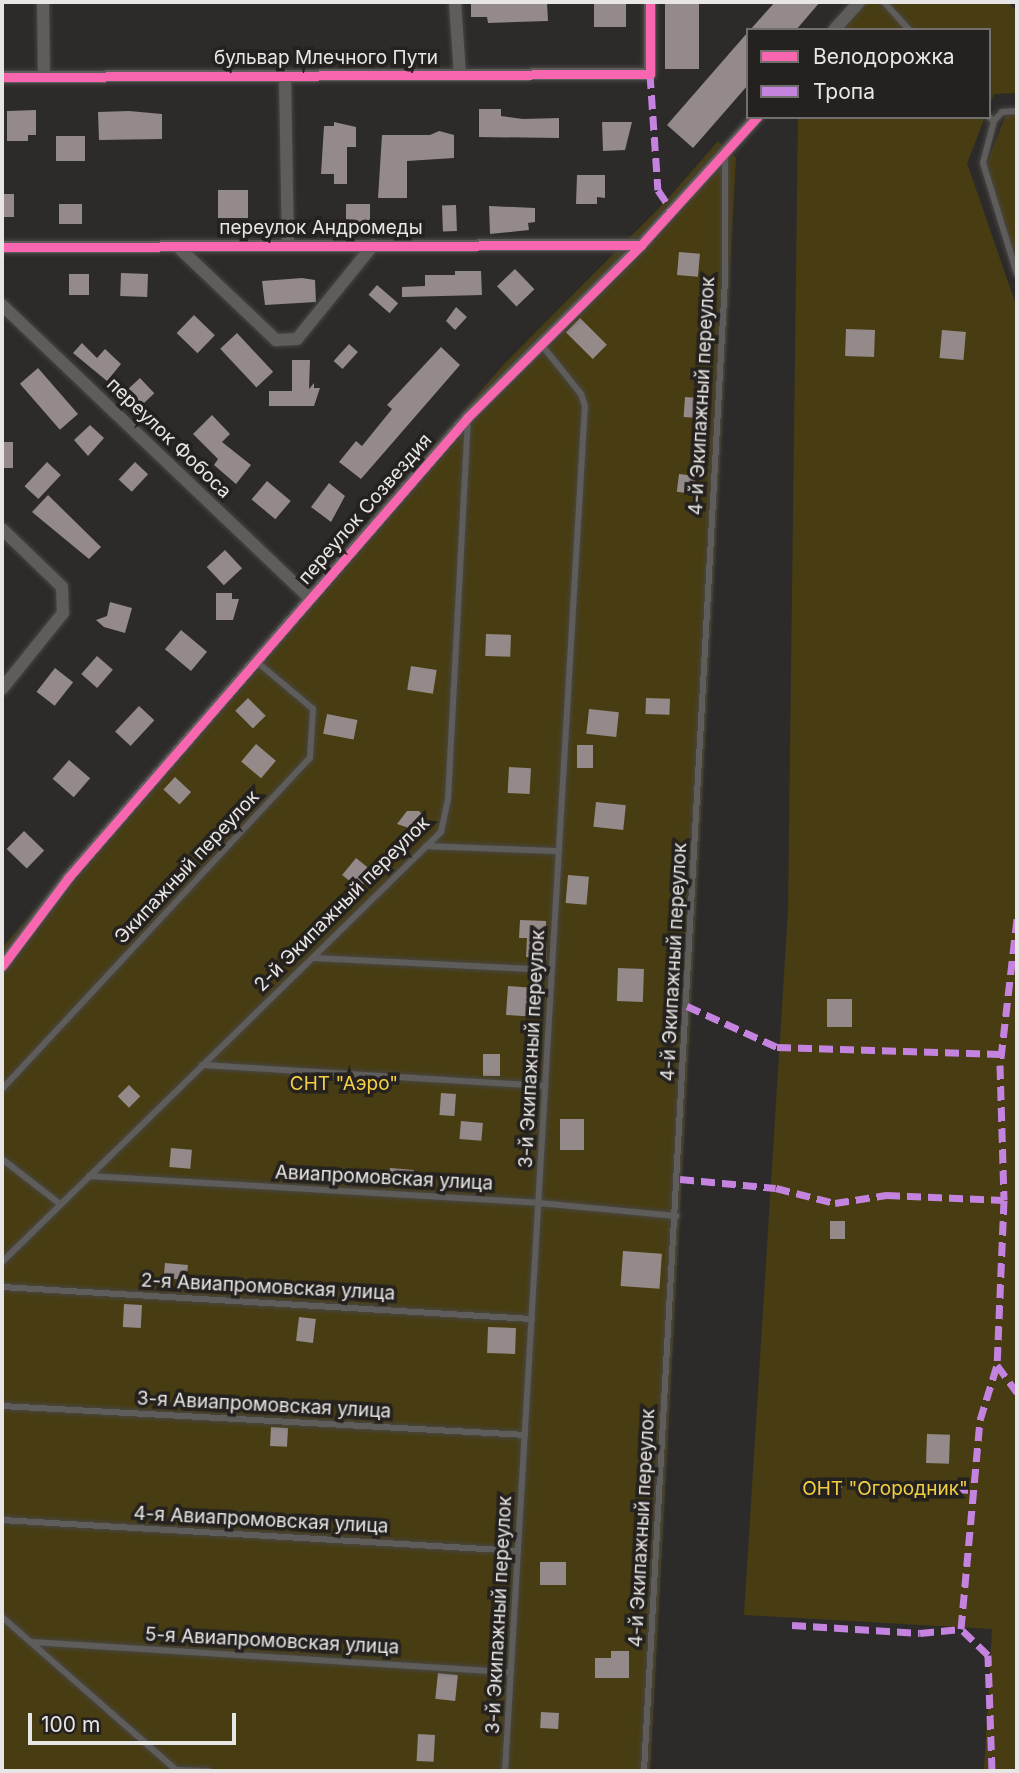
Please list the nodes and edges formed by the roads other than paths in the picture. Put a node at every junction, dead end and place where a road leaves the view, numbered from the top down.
1 (43, 2) edge
2 (456, 2) edge
3 (650, 2) edge
4 (859, 2) edge
5 (884, 2) edge
6 (836, 28) edge
7 (907, 28) edge
8 (460, 75) junction
9 (2, 76) edge
10 (44, 76) junction
11 (285, 77) junction
12 (1017, 111) edge
13 (755, 119) edge
14 (991, 119) edge
15 (725, 154) junction
16 (373, 245) junction
17 (641, 245) junction
18 (177, 246) junction
19 (288, 246) junction
20 (2, 247) edge
21 (1017, 274) edge
22 (2, 305) edge
23 (541, 344) junction
24 (468, 418) junction
25 (2, 529) edge
26 (310, 598) junction
27 (256, 661) junction
28 (2, 689) edge
29 (426, 846) junction
30 (559, 851) junction
31 (312, 958) junction
32 (2, 966) edge
33 (552, 970) junction
34 (202, 1065) junction
35 (545, 1086) junction
36 (2, 1089) edge
37 (2, 1159) edge
38 (89, 1176) junction
39 (539, 1203) junction
40 (60, 1204) junction
41 (677, 1216) junction
42 (2, 1262) edge
43 (2, 1287) edge
44 (532, 1319) junction
45 (2, 1406) edge
46 (525, 1435) junction
47 (2, 1520) edge
48 (518, 1551) junction
49 (2, 1617) edge
50 (31, 1642) junction
51 (511, 1672) junction
52 (176, 1770) edge
53 (209, 1771) edge
54 (505, 1771) edge
55 (644, 1771) edge

1 - 10 street
2 - 8 street
3 - 8 street, бульвар Млечного Пути
4 - 6 street
5 - 7 lane
8 - 11 street, бульвар Млечного Пути
9 - 10 street, бульвар Млечного Пути
10 - 11 street, бульвар Млечного Пути
11 - 19 street
12 - 14 lane
13 - 15 street, переулок Созвездия
14 - 21 lane
15 - 17 street, переулок Созвездия
15 - 41 lane, 4-й Экипажный переулок
16 - 17 street, переулок Андромеды
16 - 18 street, переулок Андромеды
16 - 19 street, переулок Андромеды
17 - 23 street, переулок Созвездия
18 - 19 street, переулок Андромеды
18 - 20 street, переулок Андромеды
22 - 26 street, переулок Фобоса
23 - 24 street, переулок Созвездия
23 - 30 lane, 3-й Экипажный переулок
24 - 26 street, переулок Созвездия
24 - 29 lane, 2-й Экипажный переулок
25 - 28 street
26 - 27 street, переулок Созвездия
27 - 32 street, переулок Созвездия
27 - 36 lane, Экипажный переулок
29 - 30 lane
29 - 31 lane, 2-й Экипажный переулок
30 - 33 lane, 3-й Экипажный переулок
31 - 33 lane
31 - 34 lane, 2-й Экипажный переулок
33 - 35 lane, 3-й Экипажный переулок
34 - 35 lane
34 - 38 lane, 2-й Экипажный переулок
35 - 39 lane, 3-й Экипажный переулок
37 - 40 lane
38 - 39 lane, Авиапромовская улица
38 - 40 lane, 2-й Экипажный переулок
39 - 41 lane, Авиапромовская улица
39 - 44 lane, 3-й Экипажный переулок
40 - 42 lane, 2-й Экипажный переулок
41 - 55 lane, 4-й Экипажный переулок
43 - 44 lane, 2-я Авиапромовская улица
44 - 46 lane, 3-й Экипажный переулок
45 - 46 lane, 3-я Авиапромовская улица
46 - 48 lane, 3-й Экипажный переулок
47 - 48 lane, 4-я Авиапромовская улица
48 - 51 lane, 3-й Экипажный переулок
49 - 50 lane
50 - 51 lane, 5-я Авиапромовская улица
50 - 52 lane
51 - 54 lane, 3-й Экипажный переулок
52 - 53 lane

